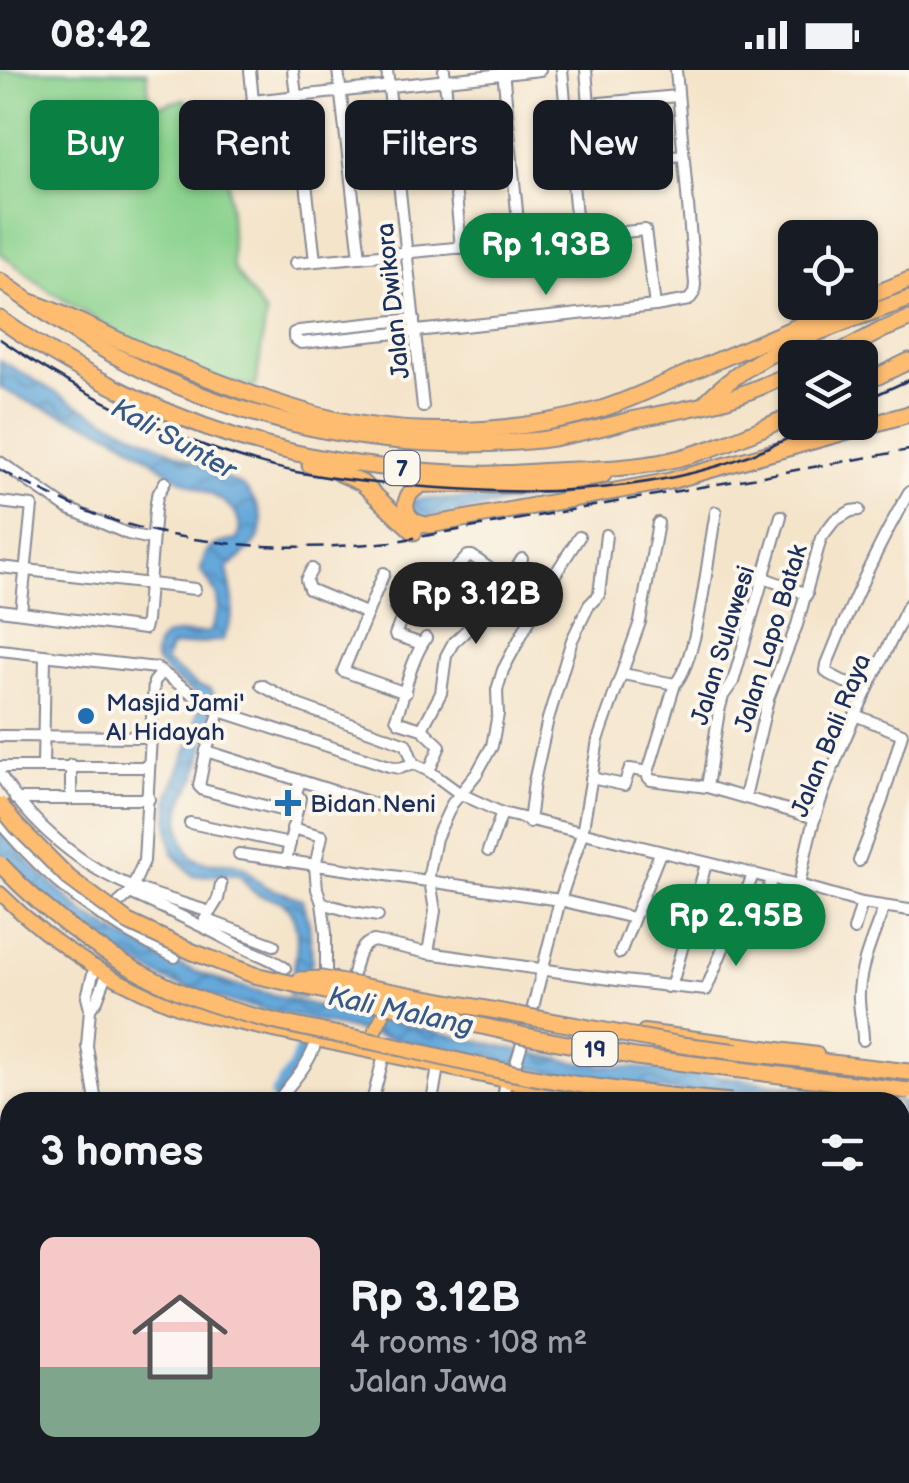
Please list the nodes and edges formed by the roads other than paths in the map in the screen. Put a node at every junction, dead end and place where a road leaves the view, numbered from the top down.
1 (250, 70) edge
2 (293, 70) edge
3 (338, 70) edge
4 (388, 70) edge
5 (540, 70) edge
6 (562, 70) edge
7 (586, 70) edge
8 (676, 70) edge
9 (503, 72) edge
10 (444, 75) edge
11 (389, 86) junction
12 (341, 90) junction
13 (295, 95) junction
14 (678, 96) junction
15 (252, 100) edge
16 (259, 100) edge
17 (565, 100) edge
18 (588, 100) edge
19 (633, 100) edge
20 (683, 155) junction
21 (673, 156) edge
22 (573, 190) edge
23 (578, 236) junction
24 (520, 242) junction
25 (460, 248) junction
26 (407, 253) junction
27 (360, 256) junction
28 (315, 260) junction
29 (296, 263) dead end
30 (909, 280) edge
31 (0, 281) edge
32 (878, 293) edge
33 (909, 299) edge
34 (31, 302) junction
35 (655, 306) junction
36 (0, 319) edge
37 (414, 319) junction
38 (909, 319) edge
39 (813, 320) edge
40 (354, 331) junction
41 (415, 332) junction
42 (863, 340) edge
43 (909, 361) edge
44 (878, 376) edge
45 (778, 379) edge
46 (705, 403) junction
47 (423, 408) dead end
48 (909, 414) edge
49 (778, 421) edge
50 (909, 423) edge
51 (234, 436) junction
52 (0, 462) edge
53 (661, 462) junction
54 (165, 482) dead end
55 (909, 492) edge
56 (0, 502) edge
57 (859, 510) dead end
58 (716, 512) dead end
59 (781, 516) dead end
60 (658, 523) dead end
61 (606, 536) dead end
62 (580, 537) dead end
63 (152, 540) junction
64 (522, 559) dead end
65 (0, 567) edge
66 (312, 569) dead end
67 (26, 571) junction
68 (384, 573) dead end
69 (764, 578) junction
70 (148, 584) junction
71 (507, 584) junction
72 (195, 589) dead end
73 (807, 594) junction
74 (909, 604) edge
75 (535, 608) junction
76 (0, 610) edge
77 (21, 612) junction
78 (366, 613) junction
79 (0, 650) edge
80 (44, 656) junction
81 (162, 672) junction
82 (623, 674) junction
83 (675, 684) junction
84 (261, 685) dead end
85 (864, 692) junction
86 (406, 693) junction
87 (217, 710) junction
88 (855, 715) junction
89 (909, 723) edge
90 (422, 730) junction
91 (902, 734) junction
92 (43, 735) junction
93 (0, 736) edge
94 (150, 738) junction
95 (206, 751) junction
96 (414, 764) junction
97 (72, 765) junction
98 (43, 766) junction
99 (0, 767) edge
100 (149, 767) junction
101 (429, 770) junction
102 (648, 772) junction
103 (0, 776) edge
104 (591, 778) junction
105 (300, 781) junction
106 (707, 787) junction
107 (459, 793) junction
108 (745, 797) junction
109 (70, 798) junction
110 (149, 800) junction
111 (5, 806) edge
112 (381, 806) dead end
113 (296, 814) junction
114 (502, 814) junction
115 (815, 818) junction
116 (190, 822) dead end
117 (529, 822) junction
118 (0, 824) edge
119 (292, 828) junction
120 (582, 834) junction
121 (290, 844) junction
122 (488, 851) dead end
123 (660, 853) junction
124 (238, 854) dead end
125 (286, 861) junction
126 (859, 861) dead end
127 (0, 864) edge
128 (706, 864) junction
129 (315, 866) junction
130 (753, 875) junction
131 (772, 879) junction
132 (430, 882) junction
133 (222, 884) dead end
134 (799, 885) junction
135 (131, 890) junction
136 (0, 893) edge
137 (560, 900) junction
138 (322, 902) junction
139 (862, 903) junction
140 (884, 907) junction
141 (909, 910) edge
142 (378, 916) dead end
143 (104, 917) junction
144 (205, 918) junction
145 (633, 918) junction
146 (759, 930) dead end
147 (854, 930) dead end
148 (274, 945) dead end
149 (428, 953) junction
150 (620, 953) dead end
151 (175, 957) dead end
152 (542, 968) junction
153 (101, 970) junction
154 (285, 975) junction
155 (351, 980) junction
156 (668, 987) junction
157 (396, 991) junction
158 (532, 1012) junction
159 (862, 1040) dead end
160 (313, 1041) junction
161 (368, 1044) junction
162 (384, 1055) junction
163 (433, 1066) junction
164 (909, 1069) edge
165 (510, 1078) junction
166 (909, 1091) edge
167 (94, 1092) edge
168 (286, 1092) edge
169 (375, 1092) edge
170 (432, 1092) edge
171 (505, 1092) edge
172 (579, 1092) edge
173 (638, 1092) edge

1 - 15 street
2 - 13 street
3 - 12 street
4 - 11 street, Jalan Dwikora
5 - 9 street
6 - 17 street
7 - 18 street
8 - 14 street
9 - 10 street
9 - 24 street
10 - 11 street
10 - 25 street
11 - 12 street
11 - 26 street, Jalan Dwikora
12 - 13 street
12 - 27 street
13 - 16 street
13 - 28 street
14 - 19 street
14 - 20 street
20 - 21 street
20 - 35 street
22 - 23 street
23 - 24 street
23 - 35 street
24 - 25 street
25 - 26 street
26 - 27 street
26 - 37 street, Jalan Dwikora
27 - 28 street
28 - 29 street
30 - 32 highway
31 - 34 highway, 7
33 - 46 highway, 7
34 - 39 highway
34 - 46 highway, 7
35 - 41 street
36 - 51 highway, 7
37 - 40 street
37 - 41 street, Jalan Dwikora
38 - 42 highway
40 - 40 street
40 - 41 street
41 - 47 street, Jalan Dwikora
43 - 44 highway
45 - 46 highway, 7
48 - 53 highway
49 - 53 highway, 7
50 - 51 highway
51 - 53 highway, 7
52 - 63 street
54 - 63 street
55 - 85 street
56 - 67 street
57 - 73 street, Jalan Lapo Batak
58 - 83 street
59 - 69 street, Jalan Sulawesi
60 - 82 street
61 - 117 street
62 - 75 street
63 - 70 street
64 - 71 street
65 - 67 street
66 - 78 street
67 - 70 street
67 - 77 street
68 - 78 street
69 - 73 street
69 - 106 street, Jalan Sulawesi
70 - 72 street
70 - 77 street
71 - 75 street
71 - 86 street
71 - 90 street
73 - 108 street, Jalan Lapo Batak
74 - 85 street, Jalan Bali Raya
75 - 107 street
76 - 77 street
78 - 86 street
79 - 80 street
80 - 81 street
80 - 92 street
81 - 87 street
81 - 94 street
82 - 83 street
82 - 104 street
83 - 102 street
84 - 96 street
85 - 88 street, Jalan Bali Raya
86 - 90 street
87 - 95 street
87 - 96 street
88 - 91 street
88 - 115 street, Jalan Bali Raya
89 - 91 street
90 - 101 street
91 - 126 street
92 - 93 street
92 - 94 street
92 - 98 street
94 - 100 street
95 - 105 street
95 - 113 street
96 - 101 street
97 - 98 street
97 - 100 street
97 - 109 street
98 - 99 street
100 - 110 street
101 - 107 street
102 - 104 street
102 - 106 street
103 - 111 street
104 - 120 street
105 - 112 street
105 - 113 street
106 - 108 street
107 - 114 street
107 - 132 street
108 - 115 street
109 - 110 street
109 - 111 street
110 - 135 street
111 - 135 street
111 - 154 highway, 19, bridge
113 - 119 street
114 - 117 street
114 - 122 street
115 - 134 street, Jalan Bali Raya
116 - 121 street
117 - 120 street
118 - 143 street
119 - 121 street
119 - 129 street
120 - 123 street
120 - 137 street
121 - 125 street
123 - 128 street
123 - 145 street
124 - 125 street
125 - 129 street
127 - 173 highway, 19, bridge
128 - 130 street
128 - 156 street
129 - 132 street
129 - 138 street
130 - 131 street
130 - 156 street
131 - 134 street
131 - 146 street
132 - 137 street
132 - 149 street
133 - 144 street
134 - 139 street
135 - 143 street
135 - 144 street
136 - 153 main road
137 - 145 street
137 - 152 street
138 - 142 street
138 - 155 street
139 - 140 street
139 - 147 street
140 - 141 street
140 - 159 street
143 - 151 street
144 - 148 street
144 - 154 street
145 - 150 street
149 - 152 street
149 - 155 street
152 - 156 street
152 - 158 street
153 - 160 main road
153 - 167 street
154 - 164 highway, bridge
154 - 166 highway, 19, bridge
155 - 157 street
157 - 158 main road
157 - 161 main road, bridge
158 - 164 main road
158 - 165 street
160 - 161 main road
160 - 162 main road
160 - 168 street
161 - 163 main road
162 - 163 main road
162 - 169 street
163 - 165 main road
163 - 170 street
165 - 171 street
165 - 172 main road

